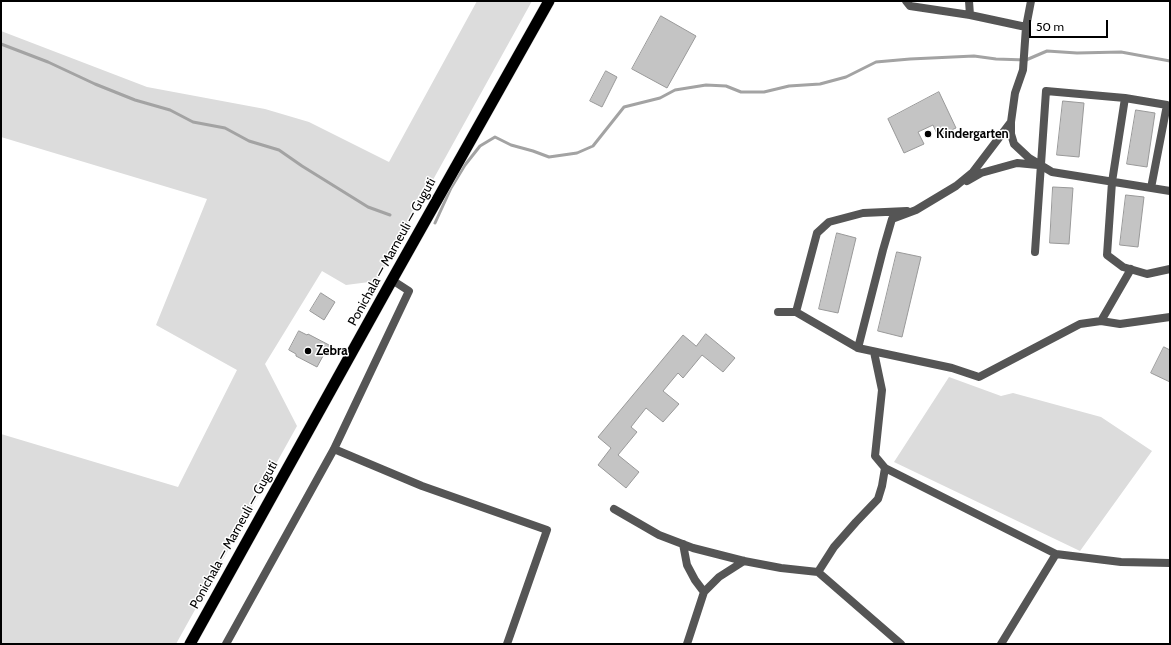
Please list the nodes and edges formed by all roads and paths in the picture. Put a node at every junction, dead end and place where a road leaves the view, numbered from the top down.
1 (550, 1) edge
2 (906, 1) edge
3 (970, 1) edge
4 (1031, 1) edge
5 (970, 16) junction
6 (1026, 28) junction
7 (1125, 98) junction
8 (1011, 122) junction
9 (1040, 165) junction
10 (1112, 182) junction
11 (956, 186) junction
12 (1150, 188) junction
13 (1170, 191) edge
14 (916, 210) junction
15 (1035, 252) dead end
16 (1170, 268) edge
17 (1131, 270) junction
18 (392, 280) junction
19 (778, 312) dead end
20 (796, 312) junction
21 (1170, 317) edge
22 (1101, 321) junction
23 (858, 348) junction
24 (874, 352) junction
25 (334, 449) junction
26 (885, 468) junction
27 (614, 509) dead end
28 (683, 544) junction
29 (1056, 554) junction
30 (744, 561) junction
31 (1170, 563) edge
32 (818, 572) junction
33 (704, 592) junction
34 (190, 644) edge
35 (226, 644) edge
36 (507, 644) edge
37 (687, 644) edge
38 (901, 644) edge
39 (1001, 644) edge

1 - 18 highway, Ponichala — Marneuli — Guguti
2 - 5 street
3 - 5 street
4 - 6 street
5 - 6 street
6 - 8 street
7 - 9 street
7 - 10 street
7 - 12 street
8 - 9 street
8 - 11 street
9 - 10 street
9 - 11 street
9 - 15 street
10 - 12 street
10 - 17 street
11 - 14 street
12 - 13 street
14 - 20 street
14 - 23 street
16 - 17 street
17 - 22 street
18 - 25 street
18 - 34 highway, Ponichala — Marneuli — Guguti
19 - 20 street
20 - 23 street
21 - 22 street
22 - 24 street
23 - 24 street
24 - 26 street
25 - 35 street
25 - 36 street
26 - 29 street
26 - 32 street
27 - 28 street
28 - 30 street
28 - 33 street
29 - 31 street
29 - 39 street
30 - 32 street
30 - 33 street
32 - 38 street
33 - 37 street

